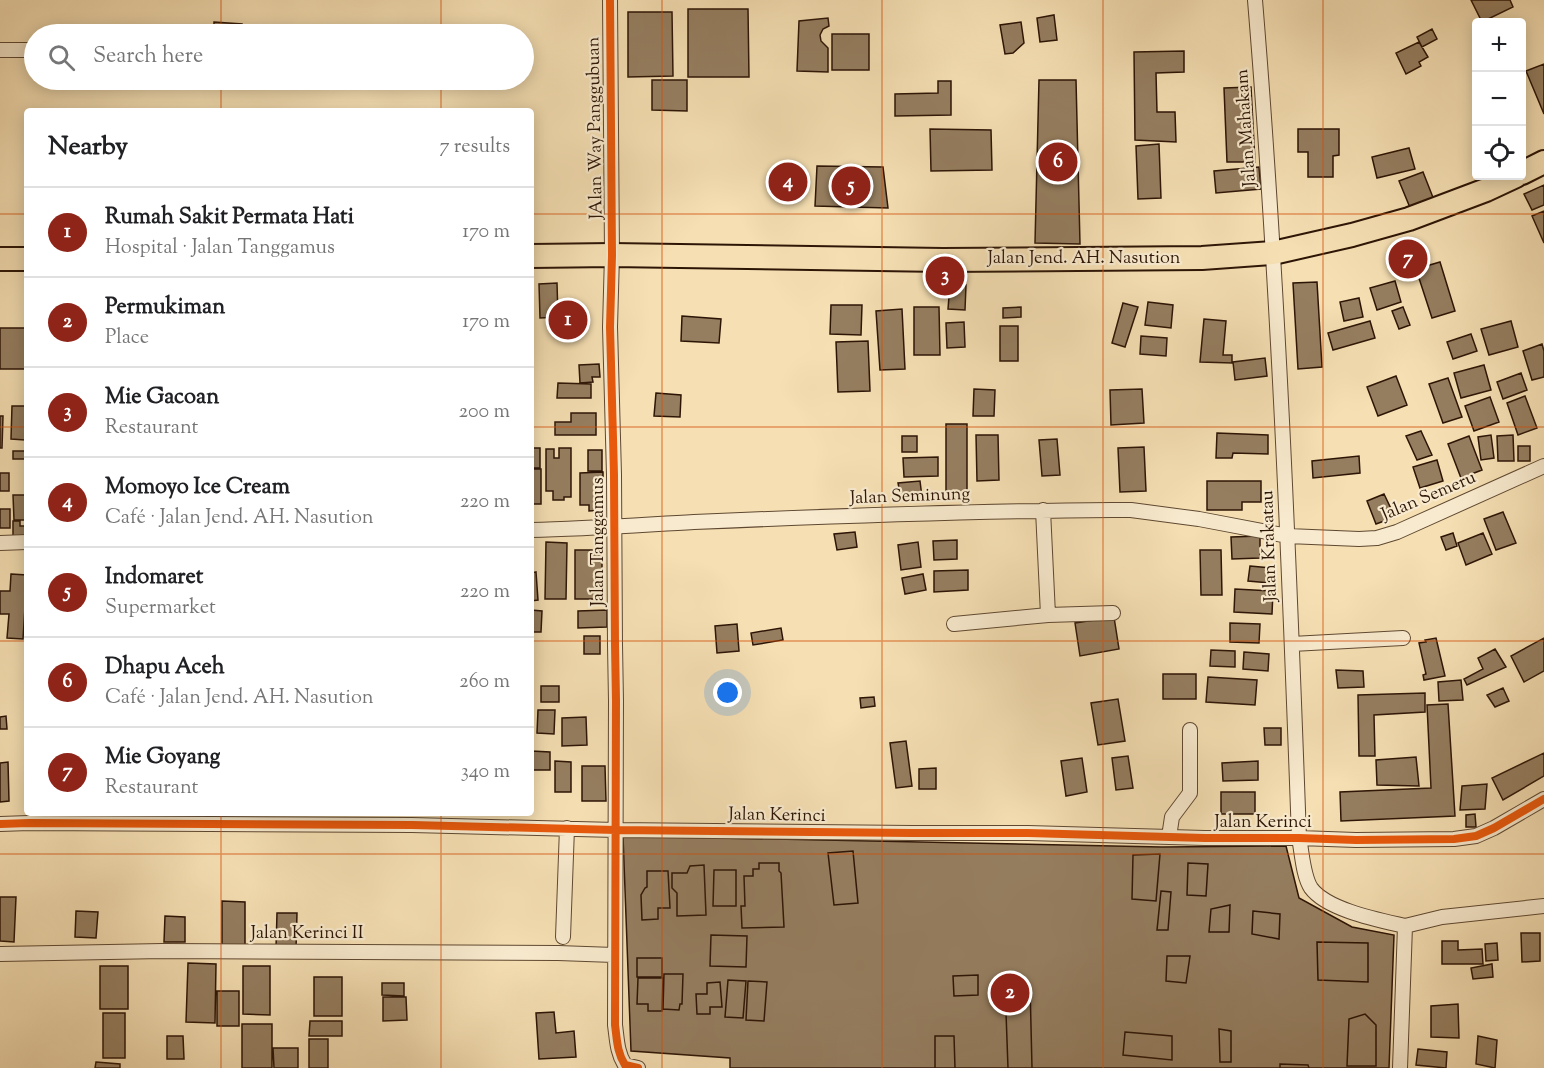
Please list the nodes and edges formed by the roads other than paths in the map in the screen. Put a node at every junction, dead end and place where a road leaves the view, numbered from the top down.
1 (610, 0) edge
2 (1256, 0) edge
3 (0, 50) edge
4 (24, 50) edge
5 (1544, 162) edge
6 (1526, 171) edge
7 (1507, 180) edge
8 (1273, 253) junction
9 (612, 255) junction
10 (534, 256) edge
11 (0, 259) edge
12 (24, 259) edge
13 (1544, 466) edge
14 (1043, 510) junction
15 (614, 528) junction
16 (534, 530) edge
17 (1288, 536) junction
18 (24, 542) edge
19 (0, 543) edge
20 (1113, 613) dead end
21 (1048, 615) junction
22 (954, 624) dead end
23 (1403, 639) dead end
24 (1292, 644) junction
25 (1190, 730) dead end
26 (1544, 799) edge
27 (0, 824) edge
28 (567, 828) junction
29 (616, 830) junction
30 (1169, 837) junction
31 (1299, 838) junction
32 (1544, 906) edge
33 (1405, 926) junction
34 (563, 937) dead end
35 (0, 954) edge
36 (614, 955) junction
37 (638, 1068) edge
38 (1400, 1068) edge

1 - 9 street, JAlan Way Panggubuan
2 - 8 street, Jalan Mahakam
3 - 4 street
5 - 6 highway
7 - 8 highway, Jalan Jend. AH. Nasution
8 - 9 highway, Jalan Jend. AH. Nasution
8 - 17 street, Jalan Krakatau
9 - 10 highway, Jalan Jend. AH. Nasution
9 - 15 street, Jalan Tanggamus
11 - 12 highway
13 - 17 street, Jalan Semeru
14 - 15 street, Jalan Seminung
14 - 17 street, Jalan Seminung
14 - 21 street
15 - 16 street, Jalan Seminung
15 - 29 street, Jalan Tanggamus
17 - 24 street, Jalan Krakatau
18 - 19 street
20 - 21 street
21 - 22 street
23 - 24 street
24 - 31 street, Jalan Krakatau
25 - 30 street
26 - 31 street, Jalan Kerinci
27 - 28 street, Jalan Kerinci
28 - 29 street, Jalan Kerinci
28 - 34 street
29 - 30 street, Jalan Kerinci
29 - 36 street, Jalan Tanggamus
30 - 31 street, Jalan Kerinci
31 - 33 street, Jalan Krakatau
32 - 33 street
33 - 38 street
35 - 36 street, Jalan Kerinci II
36 - 37 street, Jalan Tanggamus

